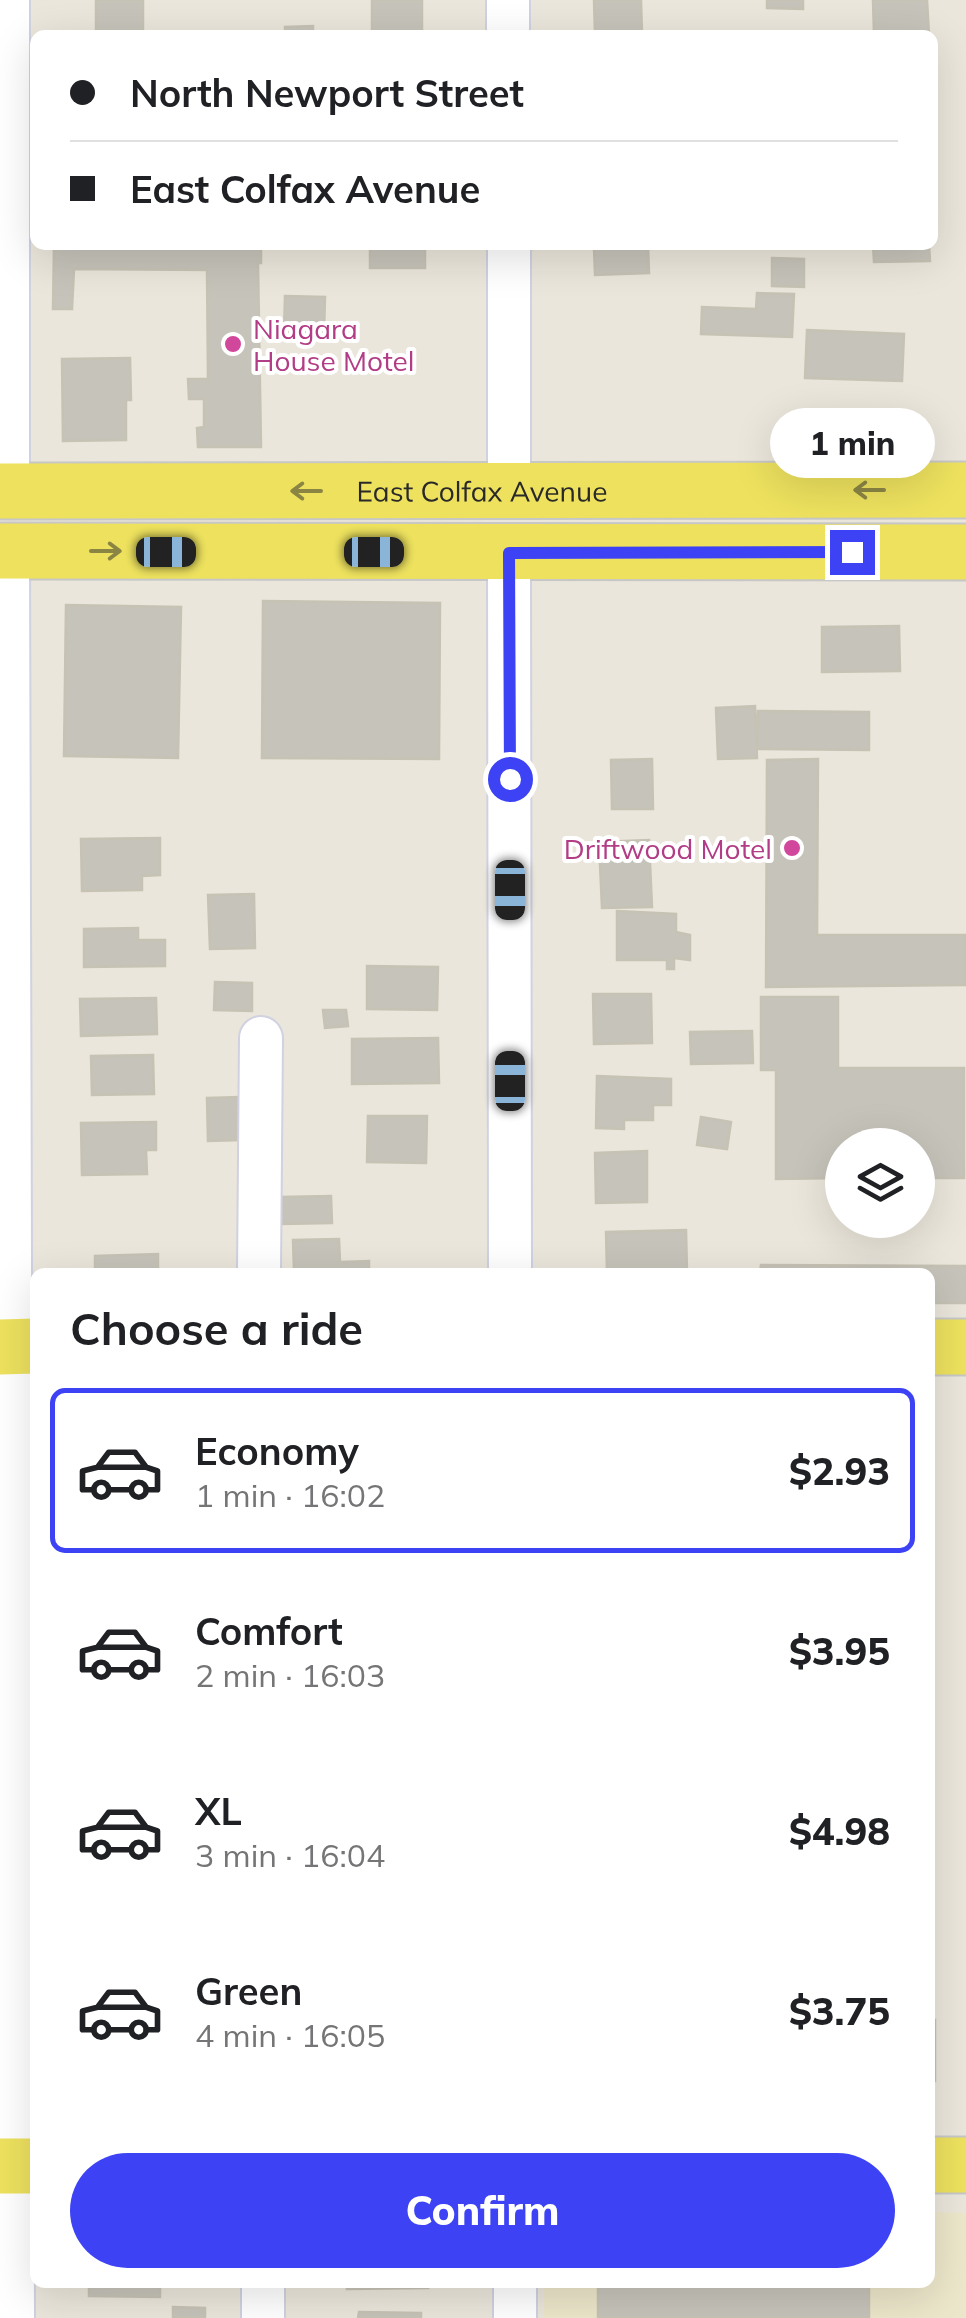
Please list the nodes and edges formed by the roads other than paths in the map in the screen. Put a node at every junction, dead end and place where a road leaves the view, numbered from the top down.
1 (8, 0) edge
2 (508, 0) edge
3 (508, 30) edge
4 (509, 250) edge
5 (4, 261) edge
6 (509, 490) junction
7 (966, 490) edge
8 (4, 491) edge
9 (4, 551) edge
10 (966, 552) edge
11 (509, 553) junction
12 (261, 1038) dead end
13 (259, 1268) edge
14 (510, 1268) edge
15 (15, 1346) edge
16 (935, 1346) edge
17 (966, 1346) edge
18 (935, 2165) edge
19 (966, 2165) edge
20 (16, 2166) edge
21 (263, 2288) edge
22 (515, 2288) edge
23 (13, 2318) edge
24 (263, 2318) edge
25 (515, 2318) edge

1 - 5 street
2 - 3 street
4 - 6 street
5 - 8 street
7 -> 6 main road, East Colfax Avenue
6 -> 8 main road, East Colfax Avenue
9 -> 11 main road
9 - 15 street
10 - 11 main road
11 - 14 street
12 - 13 street
15 - 20 street
16 - 17 main road
18 - 19 main road
20 - 23 street
21 - 24 street
22 - 25 street

